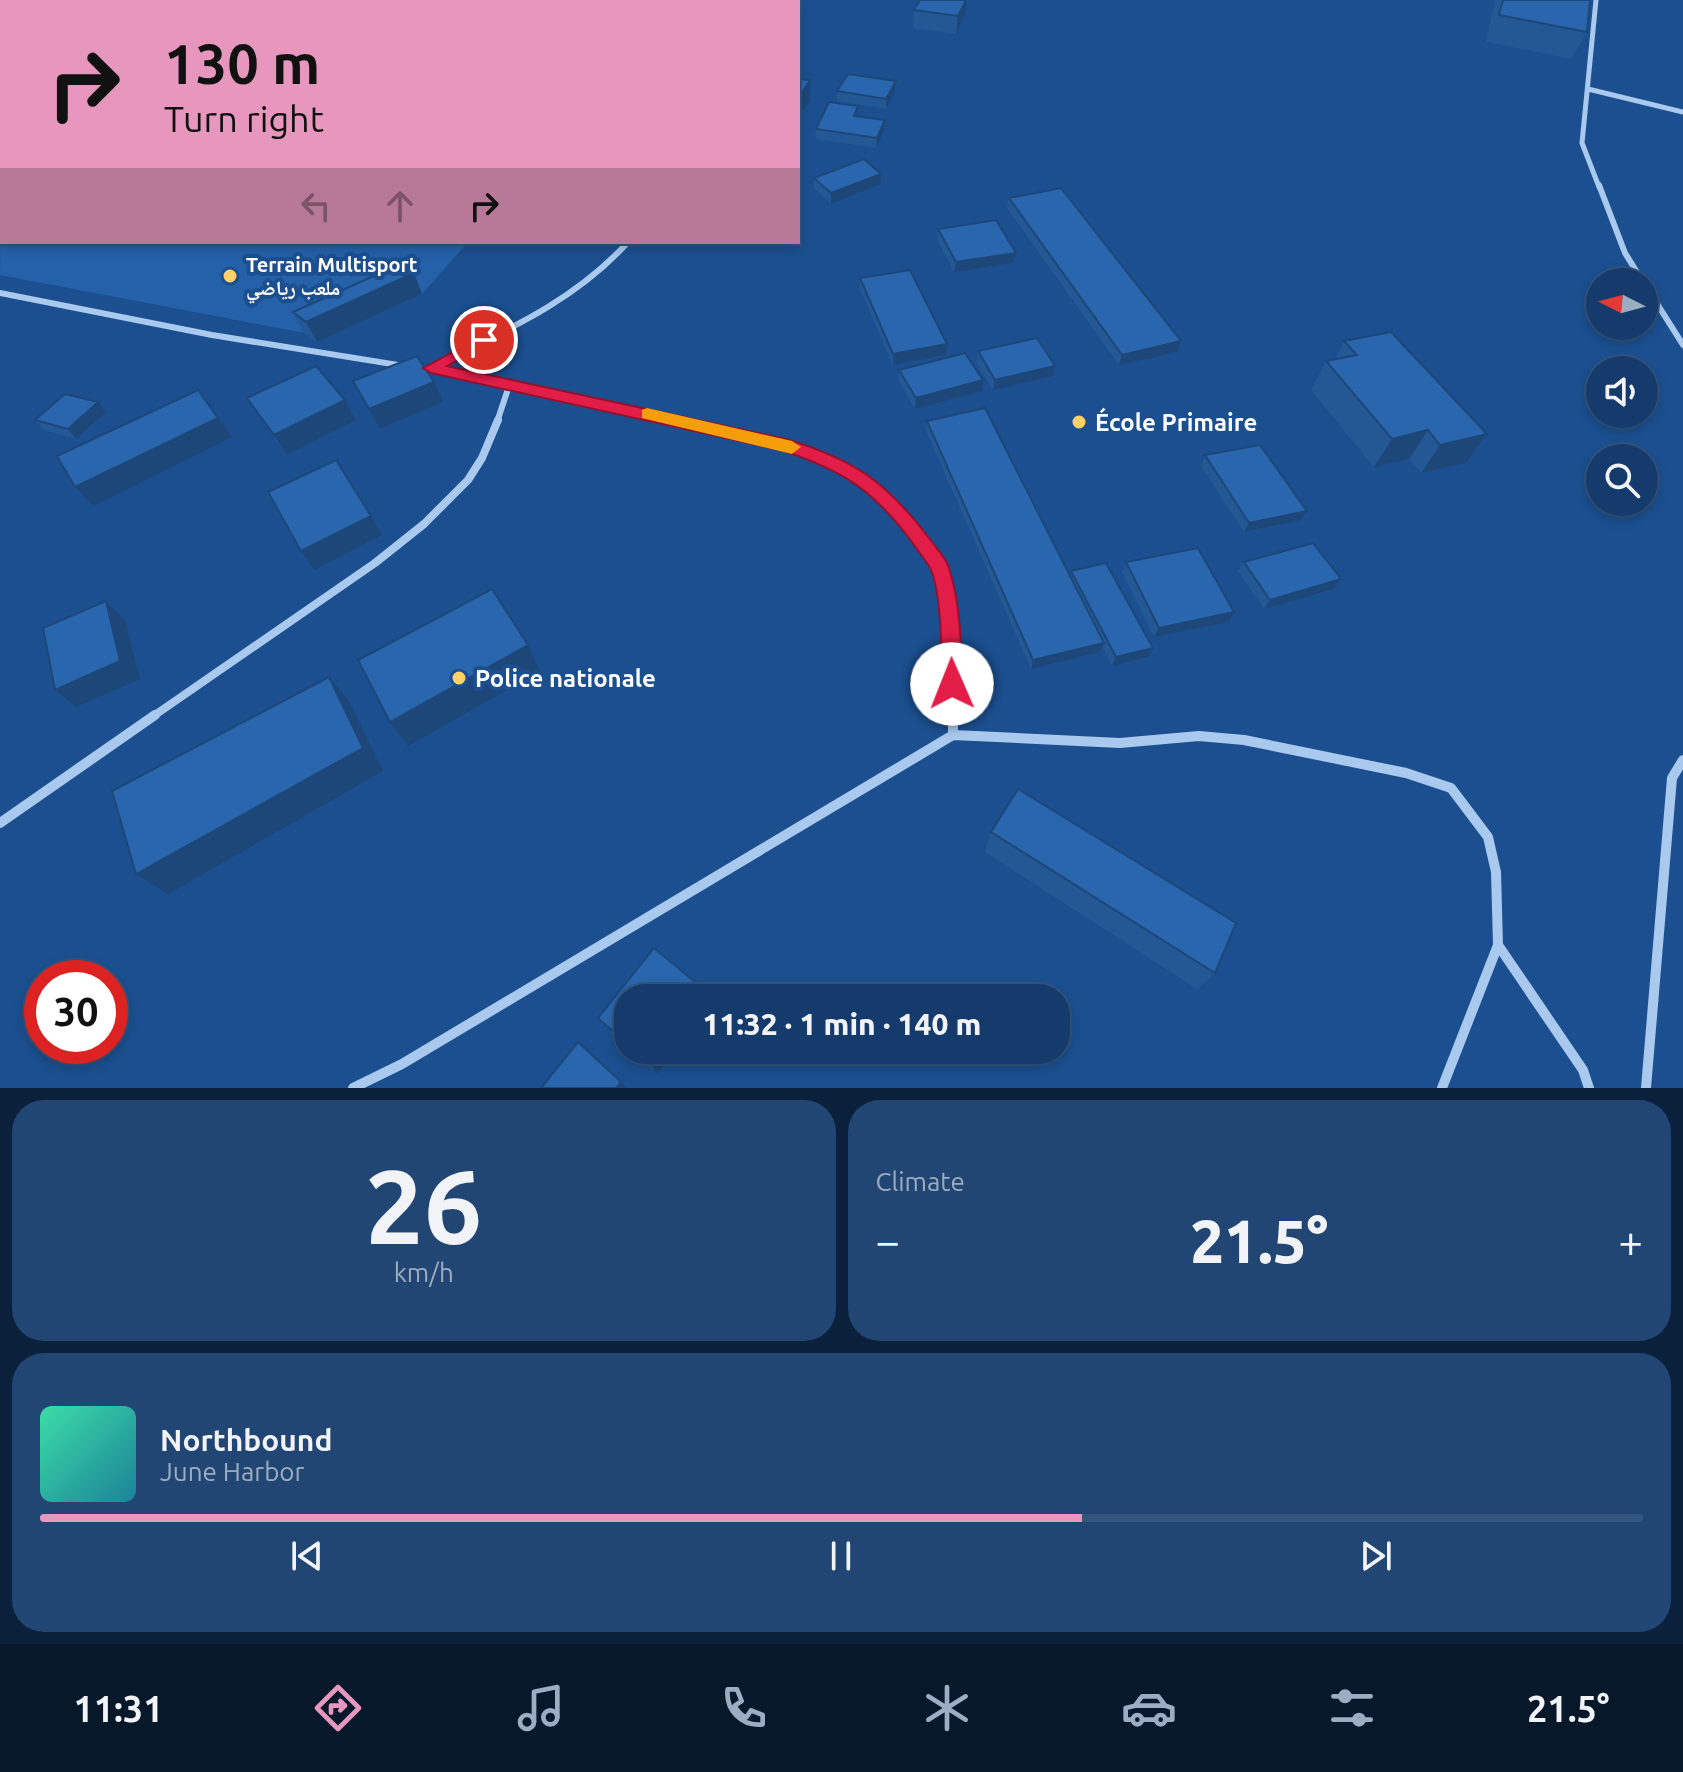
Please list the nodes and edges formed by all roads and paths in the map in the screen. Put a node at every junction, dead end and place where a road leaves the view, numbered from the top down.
1 (1596, 0) edge
2 (1588, 89) junction
3 (1683, 112) edge
4 (626, 244) edge
5 (1634, 268) edge
6 (0, 293) edge
7 (1658, 305) edge
8 (1683, 345) edge
9 (431, 368) junction
10 (510, 383) junction
11 (953, 735) junction
12 (1683, 760) edge
13 (0, 823) edge
14 (1498, 945) junction
15 (353, 1088) edge
16 (1442, 1088) edge
17 (1589, 1088) edge
18 (1646, 1088) edge

1 - 2 street
2 - 3 street
2 - 5 street
4 - 9 street
6 - 9 street
7 - 8 street
9 - 10 street
10 - 11 street
10 - 13 street
11 - 14 street
11 - 15 street
12 - 18 street
14 - 16 street
14 - 17 street

